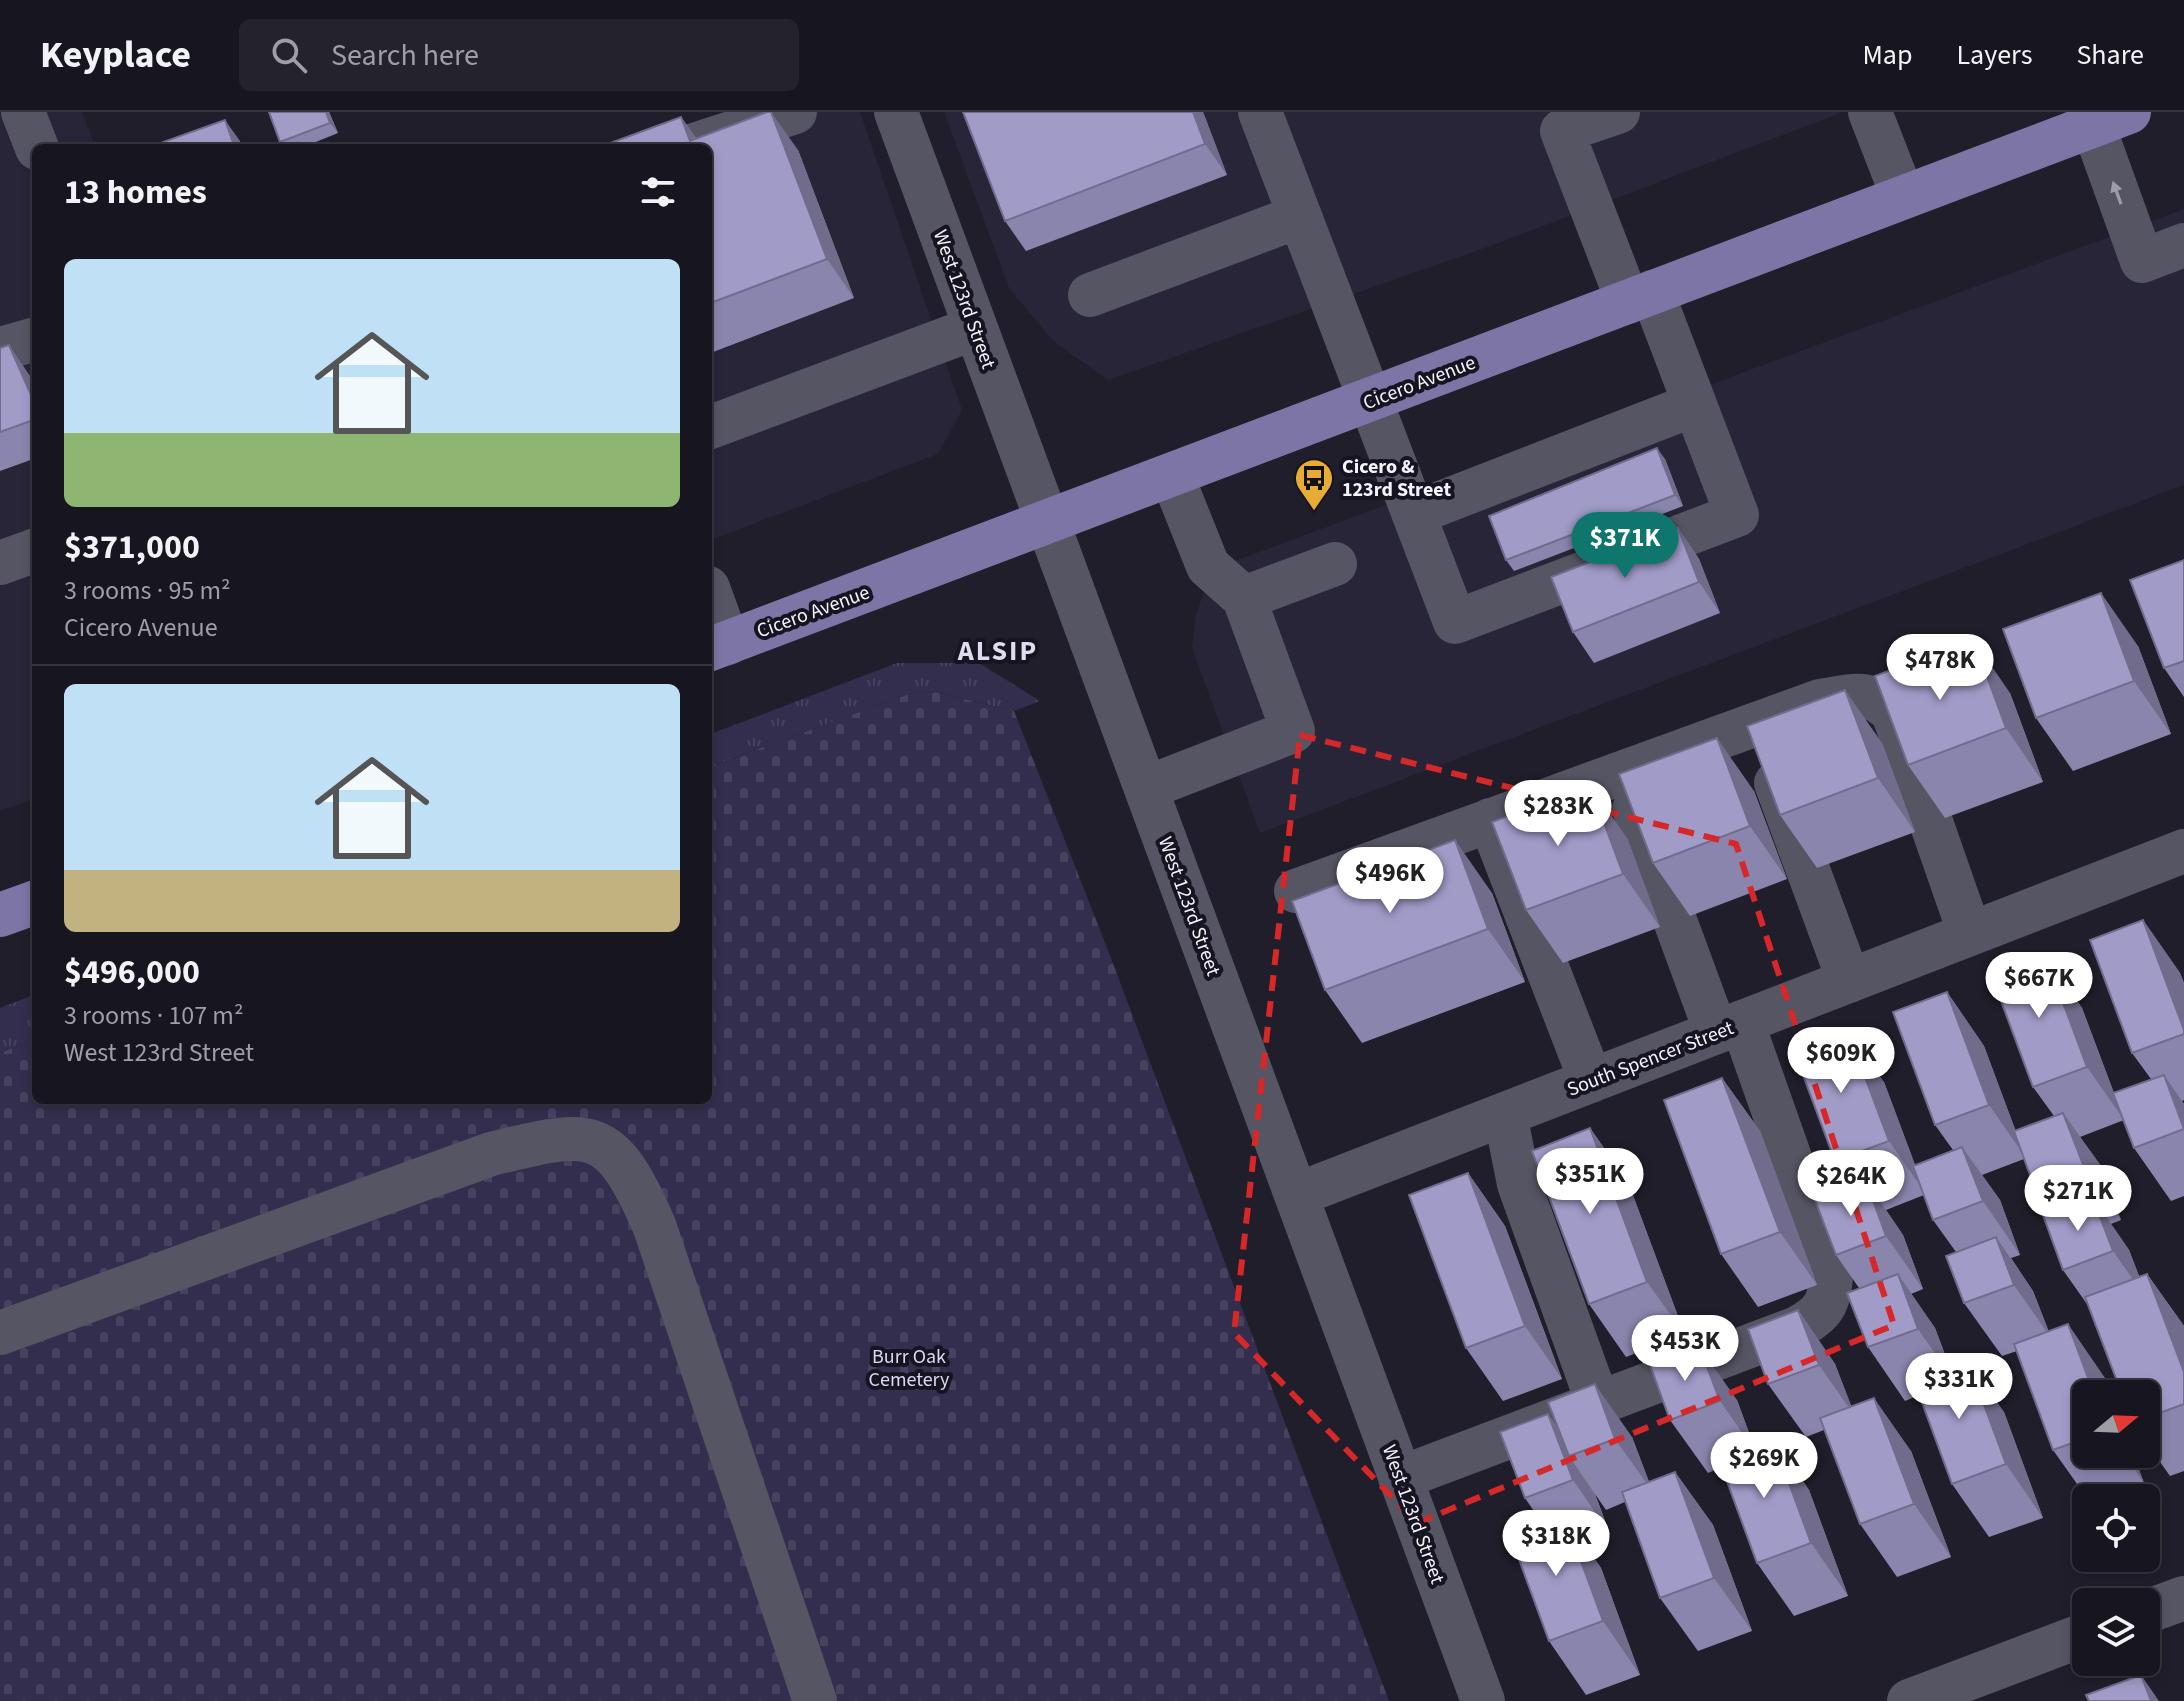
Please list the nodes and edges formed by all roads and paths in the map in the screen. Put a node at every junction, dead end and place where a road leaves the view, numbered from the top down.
1 (23, 112) edge
2 (795, 112) edge
3 (896, 112) edge
4 (1260, 112) edge
5 (1618, 112) edge
6 (1870, 112) edge
7 (2111, 119) edge
8 (1558, 122) edge
9 (35, 144) edge
10 (697, 144) edge
11 (1903, 197) junction
12 (1300, 216) junction
13 (2184, 245) edge
14 (1090, 295) dead end
15 (1640, 297) junction
16 (975, 328) junction
17 (32, 340) edge
18 (0, 349) edge
19 (1372, 400) junction
20 (1693, 405) junction
21 (712, 427) edge
22 (1172, 476) junction
23 (1415, 513) junction
24 (1048, 523) junction
25 (32, 551) edge
26 (0, 563) edge
27 (1335, 564) dead end
28 (1244, 598) junction
29 (712, 612) edge
30 (718, 647) edge
31 (1755, 725) junction
32 (1621, 773) junction
33 (1146, 788) junction
34 (1490, 820) junction
35 (2184, 851) edge
36 (1296, 891) dead end
37 (32, 903) edge
38 (0, 915) edge
39 (1970, 934) junction
40 (1849, 981) junction
41 (1729, 1027) junction
42 (1591, 1081) junction
43 (1505, 1114) junction
44 (1296, 1195) junction
45 (0, 1333) edge
46 (1598, 1403) junction
47 (1400, 1478) junction
48 (2184, 1598) edge
49 (2160, 1607) edge
50 (2072, 1639) edge
51 (815, 1701) edge
52 (1483, 1701) edge
53 (1909, 1701) edge

1 - 9 street
2 - 10 street
3 - 16 street, West 123rd Street
4 - 12 street
5 - 8 street
6 - 11 street
7 - 11 main road, Cicero Avenue
13 -> 7 street
8 - 15 street
11 - 15 main road, Cicero Avenue
12 - 14 street
12 - 19 street
15 - 19 main road, Cicero Avenue
15 - 20 street
16 - 21 street
16 - 24 street, West 123rd Street
17 - 18 street
19 - 22 main road, Cicero Avenue
19 - 23 street
20 - 23 street
20 - 23 street
22 - 24 main road, Cicero Avenue
22 - 28 street
24 - 30 main road, Cicero Avenue
24 - 33 street, West 123rd Street
25 - 26 street
27 - 28 street
28 - 33 street
29 - 30 street
31 - 32 street
31 - 39 street
31 - 40 street
32 - 34 street
32 - 41 street
33 - 44 street, West 123rd Street
34 - 36 street
34 - 42 street
35 - 39 street, South Spencer Street
37 - 38 main road
39 - 40 street, South Spencer Street
40 - 41 street, South Spencer Street
41 - 42 street, South Spencer Street
41 - 46 street
42 - 43 street, South Spencer Street
43 - 44 street, South Spencer Street
43 - 46 street
44 - 47 street, West 123rd Street
45 - 51 street
46 - 47 street
47 - 52 street, West 123rd Street
48 - 49 street
50 - 53 street

